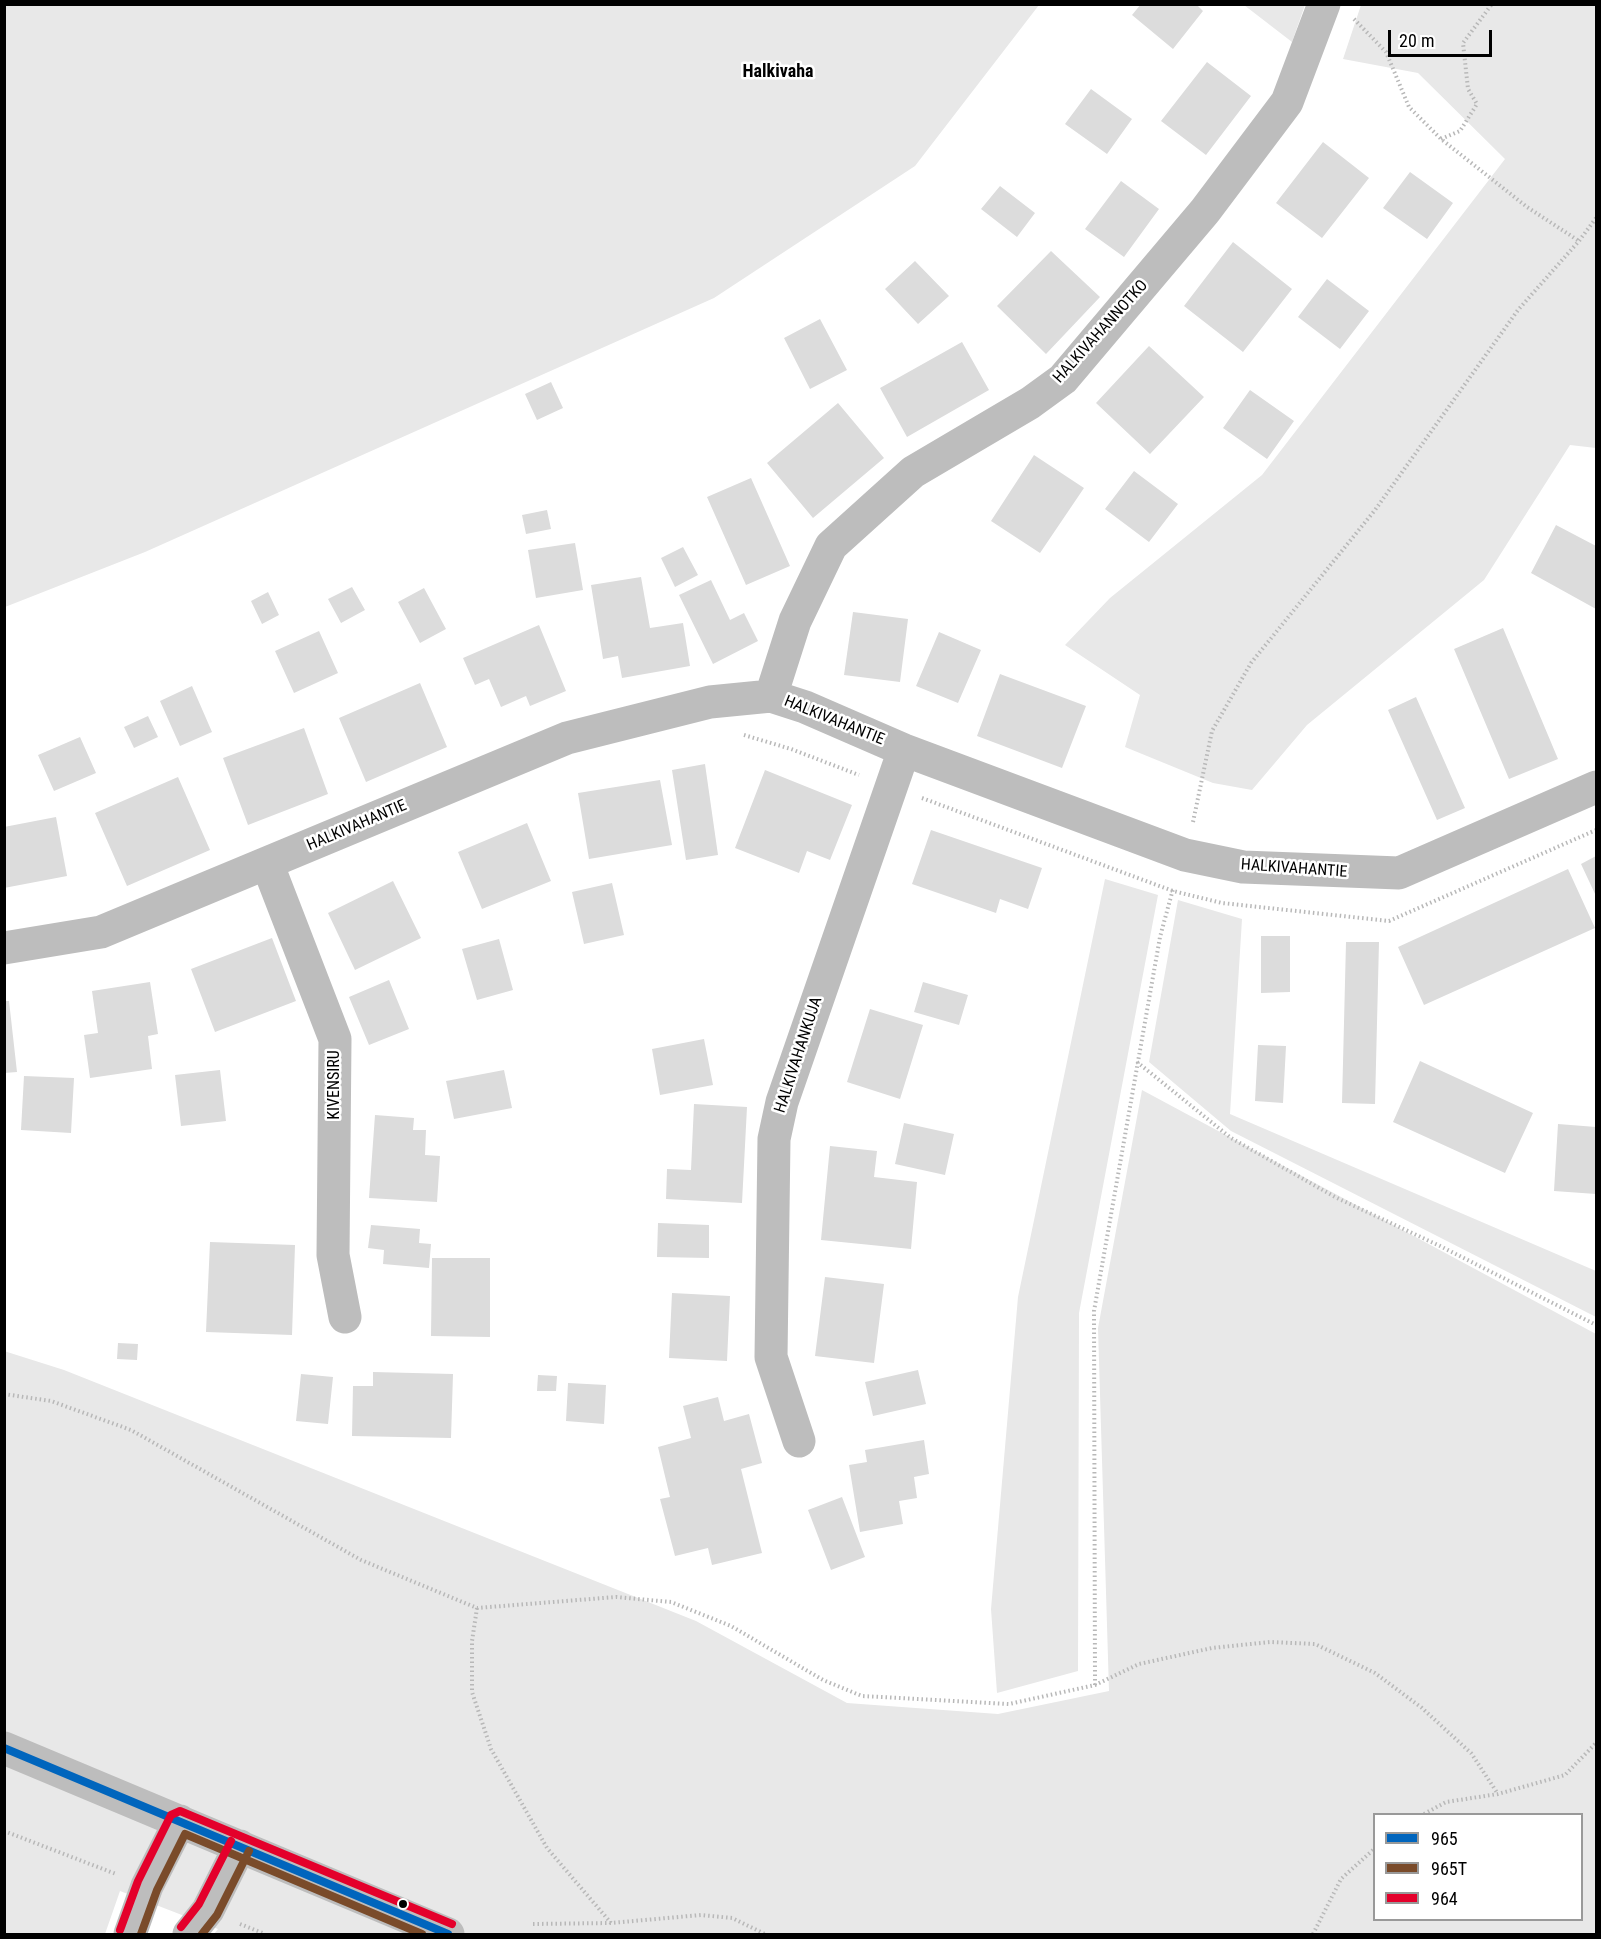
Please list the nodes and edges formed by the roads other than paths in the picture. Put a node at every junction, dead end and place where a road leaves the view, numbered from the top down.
1 (1323, 6) edge
2 (771, 696) junction
3 (904, 750) junction
4 (1596, 787) edge
5 (267, 863) junction
6 (4, 948) edge
7 (345, 1317) dead end
8 (799, 1441) dead end
9 (4, 1748) edge
10 (180, 1821) junction
11 (240, 1846) junction
12 (130, 1935) edge
13 (189, 1935) edge
14 (448, 1935) edge

1 - 2 street, HALKIVAHANNOTKO
2 - 3 street, HALKIVAHANTIE
2 - 5 street, HALKIVAHANTIE
3 - 4 street, HALKIVAHANTIE
3 - 8 street, HALKIVAHANKUJA
5 - 6 street, HALKIVAHANTIE
5 - 7 street, KIVENSIRU
9 - 10 street
10 - 11 street
10 - 12 street
11 - 13 street
11 - 14 street

